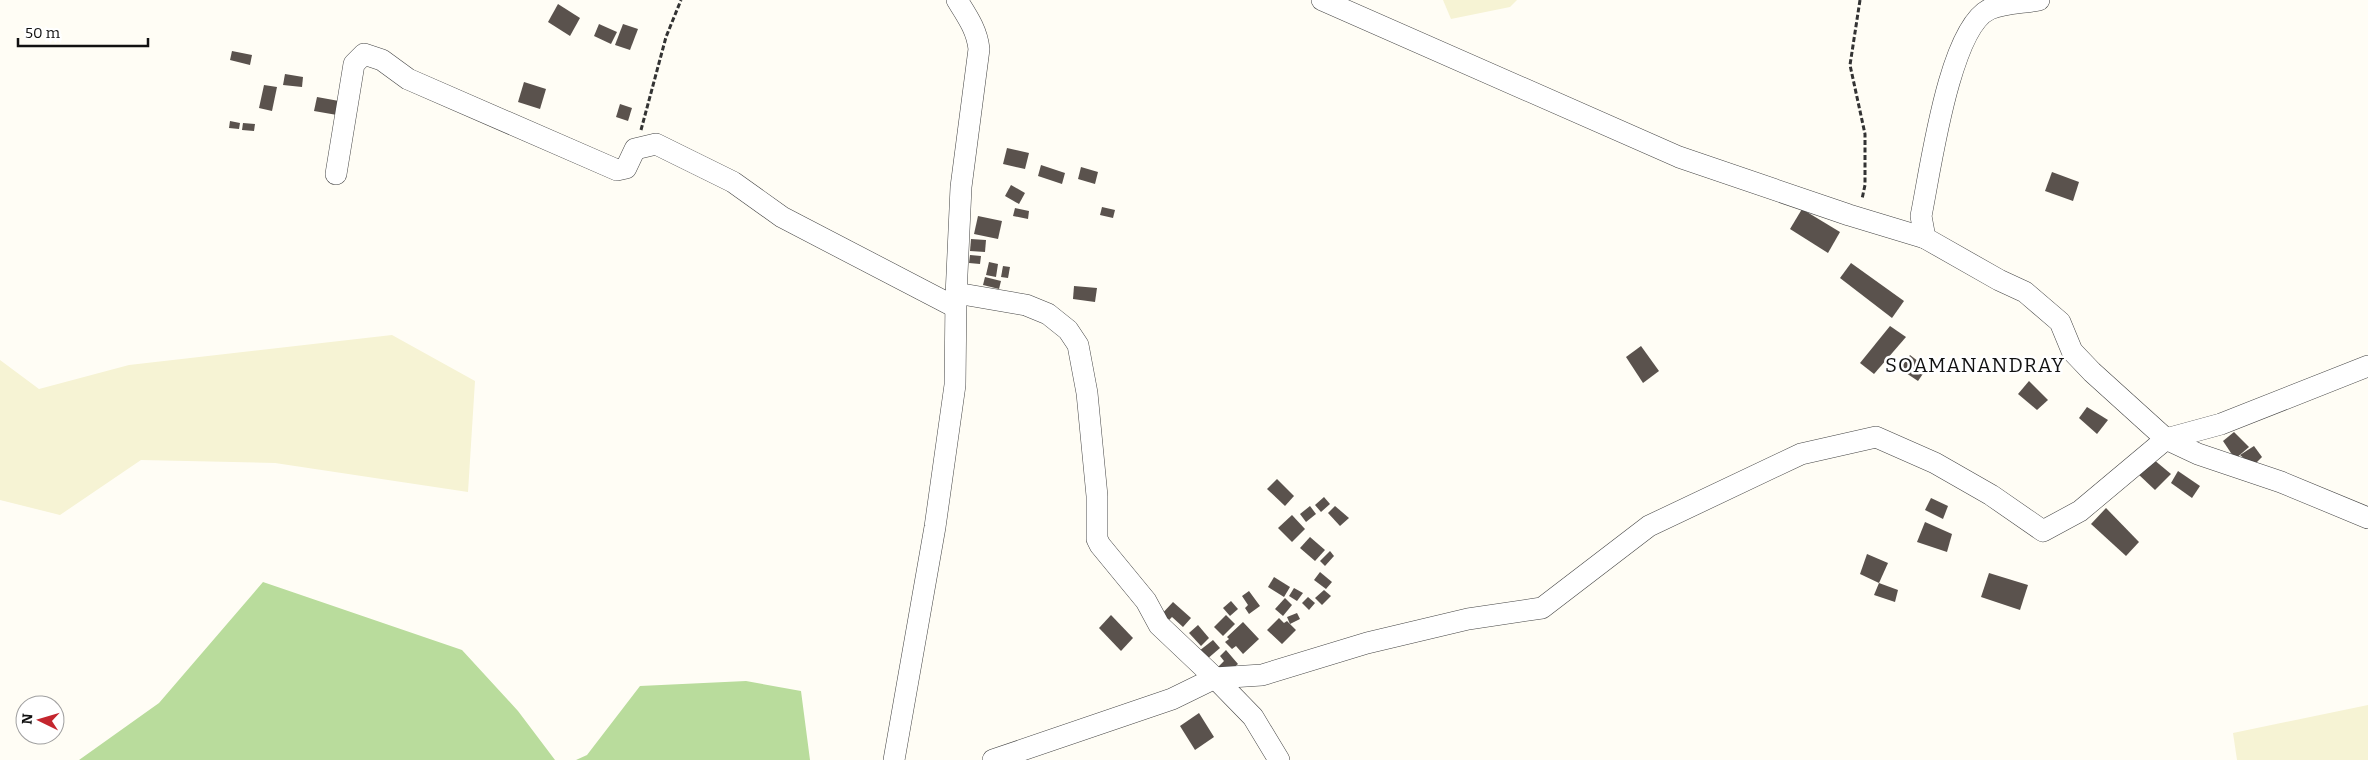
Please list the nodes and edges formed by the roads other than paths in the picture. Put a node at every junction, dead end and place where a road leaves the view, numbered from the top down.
1 (957, 0) edge
2 (1322, 0) edge
3 (2040, 0) edge
4 (336, 174) dead end
5 (1925, 238) junction
6 (956, 300) junction
7 (2368, 366) edge
8 (2166, 439) junction
9 (2368, 518) edge
10 (1215, 678) junction
11 (894, 760) edge
12 (993, 760) edge
13 (1279, 760) edge

1 - 6 street
2 - 5 street
3 - 5 street
4 - 6 street
5 - 8 street
6 - 10 street
6 - 11 street
7 - 8 street
8 - 9 street
8 - 10 street
10 - 12 street
10 - 13 street

